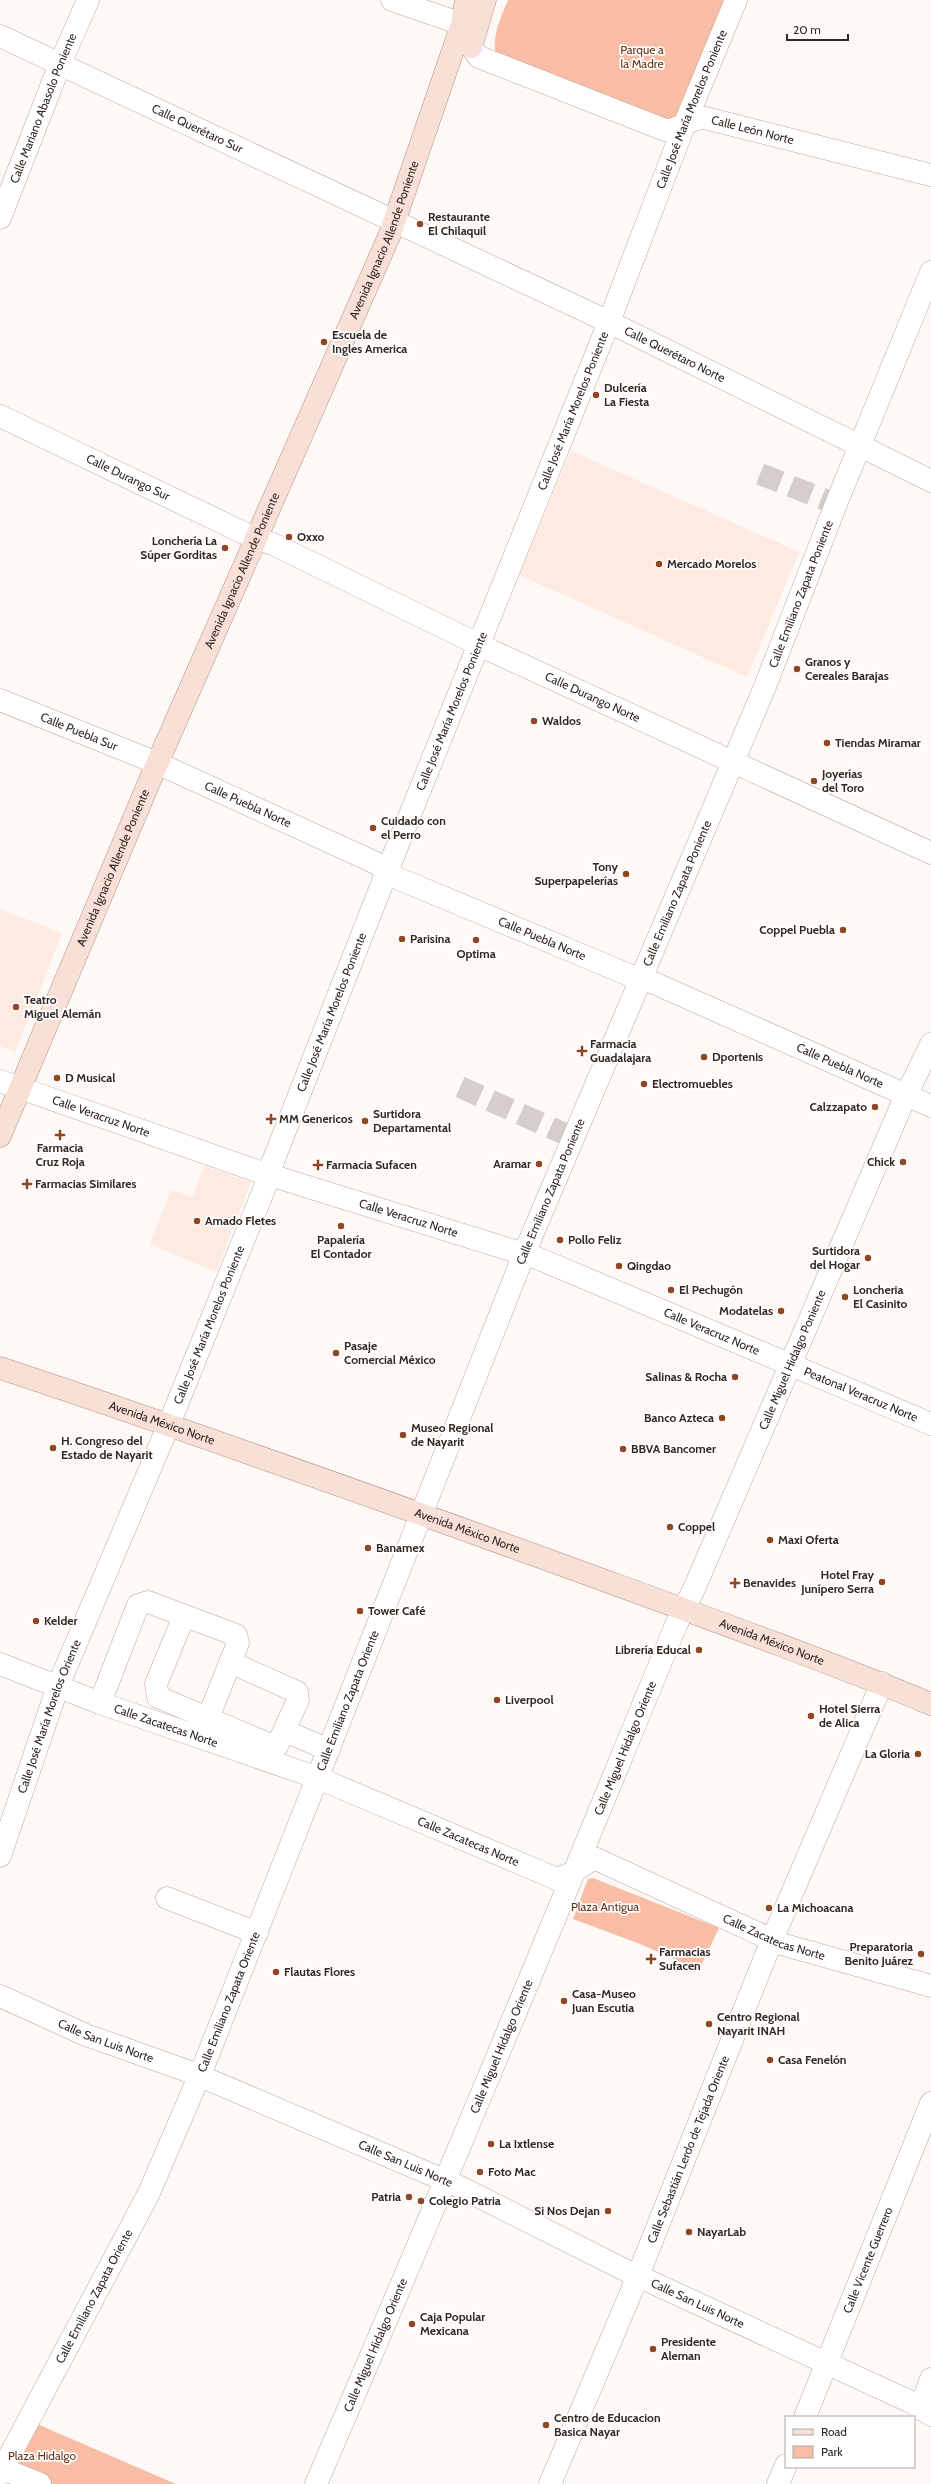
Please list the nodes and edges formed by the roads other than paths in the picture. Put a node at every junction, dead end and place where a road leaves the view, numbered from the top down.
1 (88, 0) edge
2 (392, 0) edge
3 (466, 0) edge
4 (485, 0) edge
5 (736, 0) edge
6 (462, 24) junction
7 (0, 36) edge
8 (471, 47) junction
9 (60, 64) junction
10 (685, 123) junction
11 (931, 175) edge
12 (0, 218) edge
13 (394, 221) junction
14 (931, 272) edge
15 (609, 322) junction
16 (0, 416) edge
17 (859, 446) junction
18 (931, 481) edge
19 (256, 537) junction
20 (478, 644) junction
21 (0, 700) edge
22 (733, 761) junction
23 (157, 763) junction
24 (931, 853) edge
25 (386, 872) junction
26 (642, 979) junction
27 (931, 1044) edge
28 (9, 1085) edge
29 (907, 1095) junction
30 (931, 1106) edge
31 (0, 1136) edge
32 (270, 1174) junction
33 (524, 1254) junction
34 (792, 1364) junction
35 (0, 1368) edge
36 (169, 1424) junction
37 (931, 1424) edge
38 (422, 1514) junction
39 (683, 1609) junction
40 (184, 1616) junction
41 (230, 1662) junction
42 (0, 1664) edge
43 (882, 1683) junction
44 (58, 1686) junction
45 (100, 1702) junction
46 (931, 1704) edge
47 (208, 1718) junction
48 (285, 1731) junction
49 (329, 1750) junction
50 (318, 1778) junction
51 (0, 1856) edge
52 (572, 1873) junction
53 (167, 1898) dead end
54 (257, 1933) junction
55 (772, 1940) junction
56 (931, 1986) edge
57 (0, 1996) edge
58 (199, 2076) junction
59 (931, 2103) edge
60 (446, 2182) junction
61 (637, 2275) junction
62 (826, 2363) junction
63 (931, 2379) edge
64 (926, 2412) edge
65 (805, 2416) edge
66 (4, 2461) edge
67 (785, 2467) edge
68 (40, 2484) edge
69 (316, 2484) edge
70 (550, 2484) edge
71 (778, 2484) edge

1 - 9 street, Calle Mariano Abasolo Poniente
2 - 6 street
3 - 6 main road, Avenida Ignacio Allende Poniente
4 - 8 main road
5 - 10 street, Calle José María Morelos Poniente
6 - 8 main road
6 - 13 main road, Avenida Ignacio Allende Poniente
7 - 9 street, Calle Querétaro Sur
8 - 10 street, Calle León Norte
9 - 12 street, Calle Mariano Abasolo Poniente
9 - 13 street, Calle Querétaro Sur
10 - 11 street, Calle León Norte
10 - 15 street, Calle José María Morelos Poniente
13 - 15 street, Calle Querétaro Norte
13 - 19 main road, Avenida Ignacio Allende Poniente
14 - 17 street, Calle Emiliano Zapata Poniente
15 - 17 street, Calle Querétaro Norte
15 - 20 street, Calle José María Morelos Poniente
16 - 19 street, Calle Durango Sur
17 - 18 street, Calle Querétaro Norte
17 - 22 street, Calle Emiliano Zapata Poniente
19 - 20 street, Calle Durango Norte
19 - 23 main road, Avenida Ignacio Allende Poniente
20 - 22 street, Calle Durango Norte
20 - 25 street, Calle José María Morelos Poniente
21 - 23 street, Calle Puebla Sur
22 - 24 street, Calle Durango Norte
22 - 26 street, Calle Emiliano Zapata Poniente
23 - 25 street, Calle Puebla Norte
23 - 28 main road, Avenida Ignacio Allende Poniente
25 - 26 street, Calle Puebla Norte
25 - 32 street, Calle José María Morelos Poniente
26 - 29 street, Calle Puebla Norte
26 - 33 street, Calle Emiliano Zapata Poniente
27 - 29 street, Calle Miguel Hidalgo Poniente
28 - 31 main road, Avenida Ignacio Allende Poniente
28 - 32 street, Calle Veracruz Norte
29 - 30 street, Calle Puebla Norte
29 - 34 street, Calle Miguel Hidalgo Poniente
32 - 33 street, Calle Veracruz Norte
32 - 36 street, Calle José María Morelos Poniente
33 - 34 street, Calle Veracruz Norte
33 - 38 street, Calle Emiliano Zapata Poniente
34 - 37 street, Peatonal Veracruz Norte
34 - 39 street, Calle Miguel Hidalgo Poniente
35 - 36 main road, Avenida México Norte
36 - 38 main road, Avenida México Norte
36 - 44 street, Calle José María Morelos Oriente
38 - 39 main road, Avenida México Norte
38 - 49 street, Calle Emiliano Zapata Oriente
39 - 43 main road, Avenida México Norte
39 - 52 street, Calle Miguel Hidalgo Oriente
40 - 41 street
40 - 45 street
40 - 47 street
41 - 47 street
41 - 48 street
42 - 44 street, Calle Zacatecas Norte
43 - 46 main road, Avenida México Norte
43 - 55 street, Calle Sebastián Lerdo de Tejada Oriente
44 - 45 street, Calle Zacatecas Norte
44 - 51 street, Calle José María Morelos Oriente
45 - 50 street, Calle Zacatecas Norte
47 - 48 street
48 - 49 street
49 - 50 street, Calle Emiliano Zapata Oriente
50 - 52 street, Calle Zacatecas Norte
50 - 54 street, Calle Emiliano Zapata Oriente
52 - 55 street, Calle Zacatecas Norte
52 - 60 street, Calle Miguel Hidalgo Oriente
53 - 54 street
54 - 58 street, Calle Emiliano Zapata Oriente
55 - 56 street, Calle Zacatecas Norte
55 - 61 street, Calle Sebastián Lerdo de Tejada Oriente
57 - 58 street, Calle San Luis Norte
58 - 60 street, Calle San Luis Norte
58 - 66 street, Calle Emiliano Zapata Oriente
59 - 62 street, Calle Vicente Guerrero
60 - 61 street, Calle San Luis Norte
60 - 69 street, Calle Miguel Hidalgo Oriente
61 - 62 street, Calle San Luis Norte
61 - 70 street, Calle Sebastián Lerdo de Tejada Oriente
62 - 64 street, Calle San Luis Norte
62 - 65 street, Calle Vicente Guerrero
63 - 64 street
66 - 68 street
67 - 71 street

